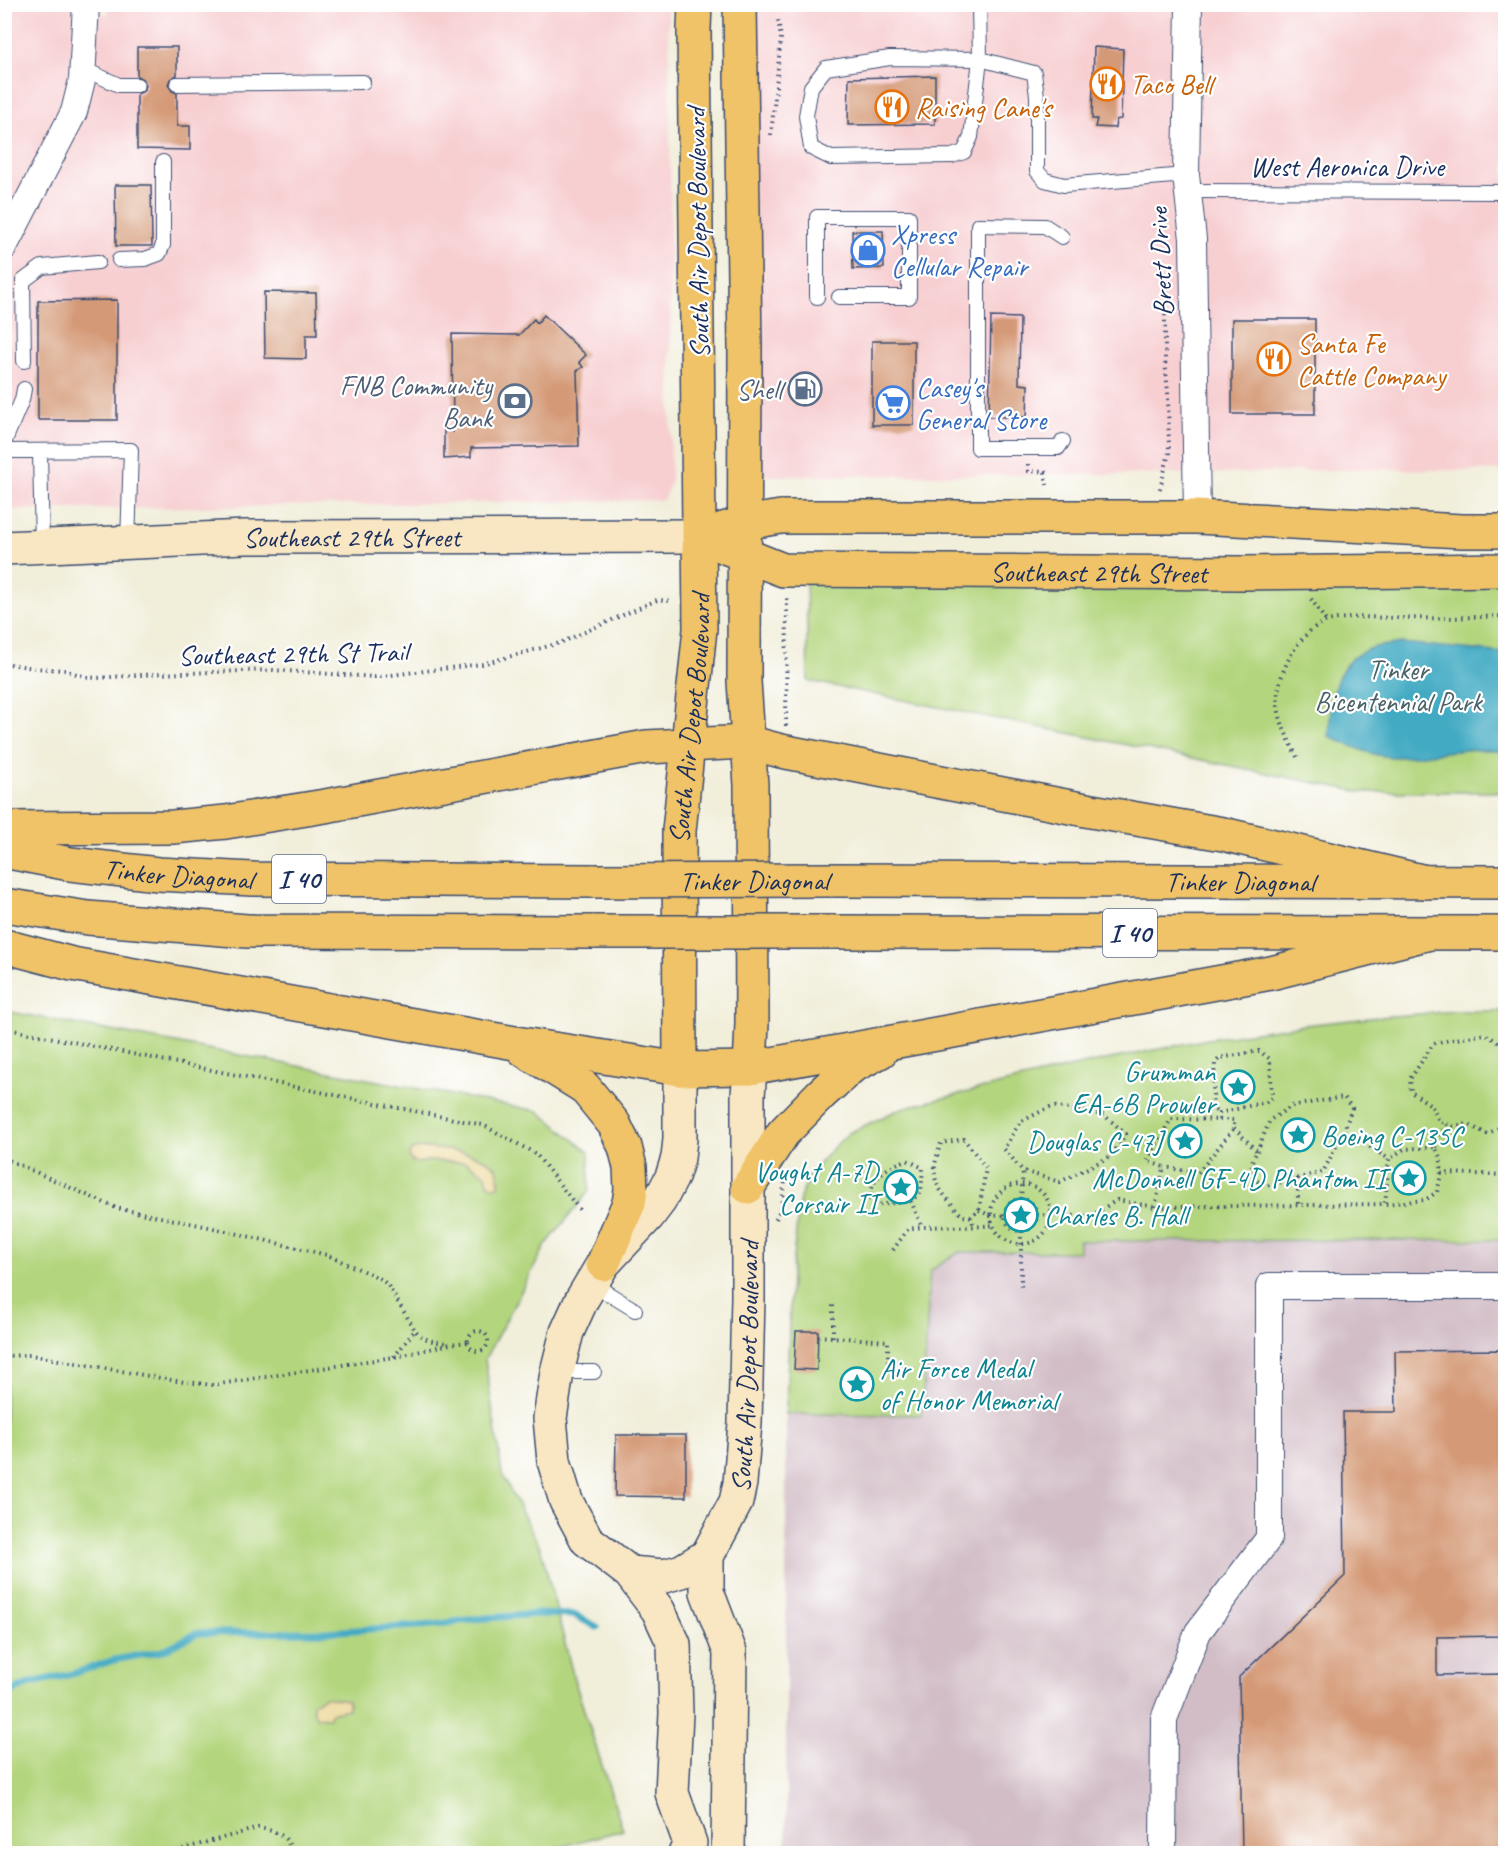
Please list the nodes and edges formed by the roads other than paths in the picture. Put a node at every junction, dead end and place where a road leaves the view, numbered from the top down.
1 (86, 4) edge
2 (695, 4) edge
3 (740, 4) edge
4 (979, 4) edge
5 (1189, 4) edge
6 (980, 59) junction
7 (83, 69) junction
8 (363, 82) dead end
9 (177, 84) dead end
10 (137, 85) dead end
11 (163, 162) dead end
12 (1187, 183) junction
13 (1506, 192) edge
14 (1062, 237) dead end
15 (4, 248) edge
16 (120, 260) dead end
17 (98, 262) dead end
18 (817, 297) dead end
19 (839, 297) dead end
20 (24, 361) dead end
21 (24, 389) dead end
22 (1063, 441) dead end
23 (4, 443) edge
24 (4, 451) edge
25 (40, 452) junction
26 (1197, 517) junction
27 (744, 523) junction
28 (1506, 531) edge
29 (698, 536) junction
30 (128, 543) junction
31 (42, 546) junction
32 (4, 548) edge
33 (743, 556) junction
34 (1506, 570) edge
35 (747, 742) junction
36 (688, 744) junction
37 (4, 828) edge
38 (4, 851) edge
39 (1426, 882) junction
40 (1506, 882) edge
41 (4, 905) edge
42 (1430, 933) junction
43 (1506, 933) edge
44 (4, 946) edge
45 (509, 1042) junction
46 (898, 1042) junction
47 (750, 1068) junction
48 (680, 1069) junction
49 (748, 1188) junction
50 (597, 1274) junction
51 (1506, 1286) edge
52 (635, 1310) dead end
53 (557, 1372) junction
54 (594, 1372) dead end
55 (707, 1556) junction
56 (630, 1573) junction
57 (735, 1846) edge
58 (685, 1854) edge
59 (1163, 1854) edge

1 - 7 street
2 - 29 main road, South Air Depot Boulevard
3 - 27 main road, South Air Depot Boulevard
4 - 6 lane
5 - 12 street, Brett Drive
6 - 6 lane
6 - 12 lane, West Aeronica Drive
7 - 10 lane
7 - 15 street
8 - 9 lane
11 - 16 lane
12 - 13 lane, West Aeronica Drive
12 - 26 street, Brett Drive
14 - 22 lane
17 - 20 lane
18 - 19 lane
21 - 23 lane
24 - 25 lane
25 - 30 lane
25 - 31 lane
26 - 27 main road, Southeast 29th Street
26 - 28 main road, Southeast 29th Street
27 - 29 main road, Southeast 29th Street
27 - 33 main road, South Air Depot Boulevard
29 - 30 main road, Southeast 29th Street
29 - 33 main road, Southeast 29th Street
29 - 36 main road, South Air Depot Boulevard
30 - 31 main road, Southeast 29th Street
31 - 32 main road, Southeast 29th Street
33 - 34 main road, Southeast 29th Street
33 - 35 main road, South Air Depot Boulevard
35 - 36 main road
35 - 39 main road
35 - 47 main road, South Air Depot Boulevard
36 - 37 main road
36 - 48 main road, South Air Depot Boulevard
38 - 39 main road, Tinker Diagonal / I 40, bridge
39 - 40 main road, Tinker Diagonal / I 40
41 - 42 main road, Tinker Diagonal / I 40, bridge
42 - 43 main road, Tinker Diagonal / I 40
42 - 46 main road
44 - 45 main road
45 - 48 main road
45 - 50 main road
46 - 47 main road
46 - 49 main road
47 - 48 main road
47 - 49 main road, South Air Depot Boulevard
48 - 50 main road, South Air Depot Boulevard
49 - 55 main road, South Air Depot Boulevard
50 - 52 lane
50 - 53 main road, South Air Depot Boulevard
51 - 59 street
53 - 54 lane
53 - 56 main road, South Air Depot Boulevard
55 - 56 main road
55 - 57 main road, South Air Depot Boulevard
56 - 58 main road, South Air Depot Boulevard

